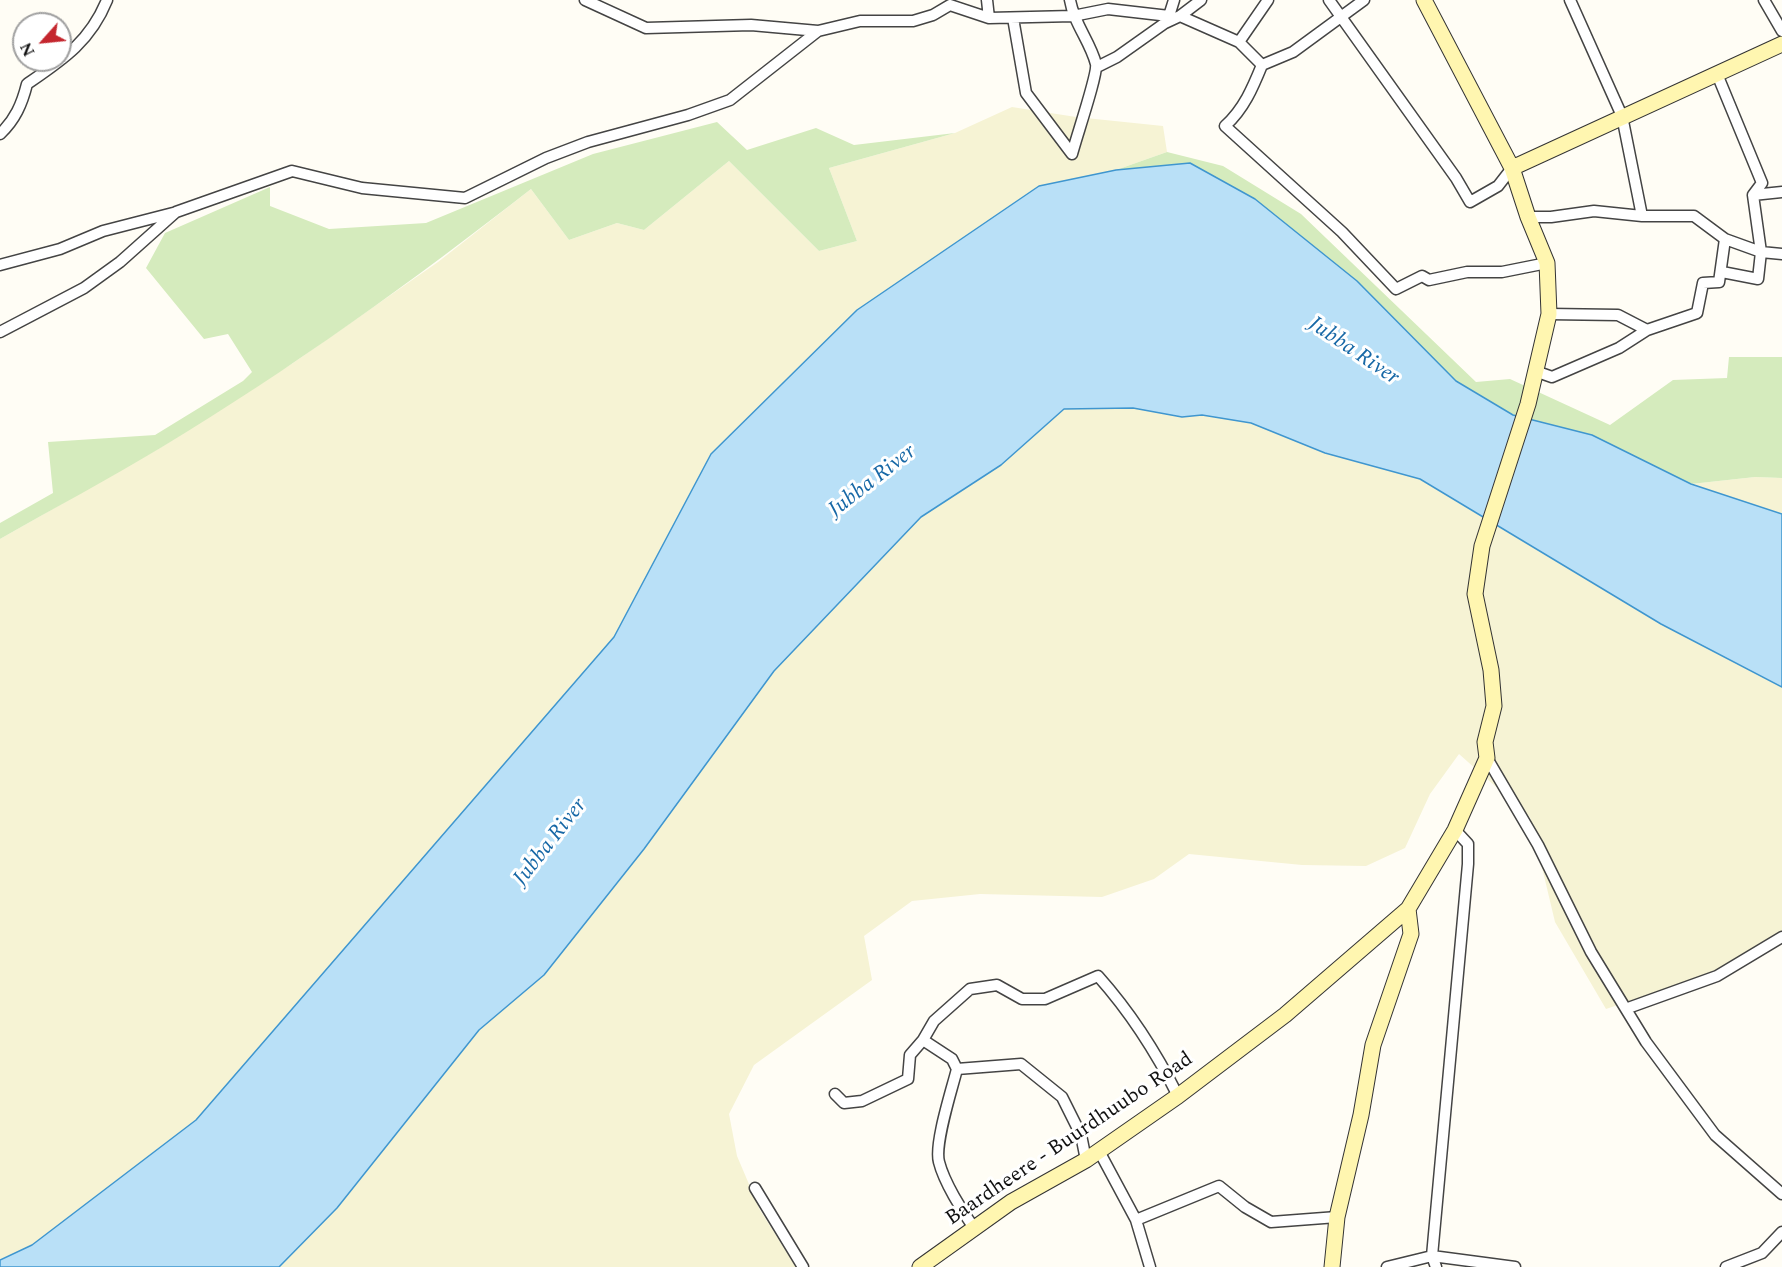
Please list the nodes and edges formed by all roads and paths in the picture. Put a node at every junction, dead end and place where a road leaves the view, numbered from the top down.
1 (107, 0) edge
2 (585, 0) edge
3 (939, 0) edge
4 (987, 0) edge
5 (1070, 0) edge
6 (1174, 0) edge
7 (1201, 0) edge
8 (1268, 0) edge
9 (1329, 0) edge
10 (1364, 0) edge
11 (1424, 0) edge
12 (1570, 0) edge
13 (1764, 0) edge
14 (950, 5) junction
15 (1108, 5) edge
16 (1341, 15) junction
17 (1072, 16) junction
18 (989, 18) junction
19 (1012, 18) junction
20 (1171, 18) junction
21 (818, 31) junction
22 (1782, 31) edge
23 (1239, 42) junction
24 (1782, 44) edge
25 (1262, 65) junction
26 (1096, 67) junction
27 (1717, 74) junction
28 (1622, 116) junction
29 (0, 134) edge
30 (1512, 168) junction
31 (1782, 192) edge
32 (1753, 195) junction
33 (176, 212) junction
34 (1642, 216) junction
35 (1528, 217) junction
36 (1725, 239) junction
37 (1761, 252) junction
38 (1782, 254) edge
39 (1547, 263) junction
40 (0, 264) edge
41 (1722, 272) junction
42 (1549, 314) junction
43 (1647, 330) junction
44 (0, 332) edge
45 (1535, 371) junction
46 (1487, 758) junction
47 (1455, 830) junction
48 (1408, 909) junction
49 (1782, 937) edge
50 (1628, 1008) junction
51 (923, 1040) junction
52 (957, 1069) junction
53 (835, 1094) dead end
54 (1178, 1096) junction
55 (1093, 1155) junction
56 (755, 1188) dead end
57 (1782, 1194) edge
58 (1337, 1217) junction
59 (1136, 1220) junction
60 (974, 1228) junction
61 (1782, 1232) edge
62 (1432, 1256) junction
63 (803, 1267) edge
64 (920, 1267) edge
65 (1150, 1267) edge
66 (1332, 1267) edge
67 (1387, 1267) edge
68 (1437, 1267) edge
69 (1515, 1267) edge
70 (1726, 1267) edge

1 - 29 street
2 - 21 street
3 - 14 street
4 - 18 street
5 - 17 street
6 - 20 street
7 - 20 street
8 - 23 street
9 - 16 street
10 - 16 street
11 - 30 main road
12 - 28 street
13 - 22 street
14 - 18 street
14 - 21 street
15 - 17 street
15 - 20 street
16 - 25 street
16 - 30 street
17 - 19 street
17 - 26 street
18 - 19 street
19 - 26 street
20 - 23 street
20 - 26 street
21 - 33 street
23 - 25 street
24 - 27 main road
25 - 39 street
27 - 28 main road
27 - 32 street
28 - 30 main road
28 - 34 street
30 - 35 main road
31 - 32 street
32 - 37 street
33 - 40 street
33 - 44 street
34 - 35 street
34 - 36 street
35 - 39 main road
36 - 37 street
36 - 41 street
37 - 38 street
37 - 41 street
39 - 42 main road
41 - 43 street
42 - 43 street
42 - 45 main road
43 - 45 street
45 - 46 main road
46 - 47 main road, Baardheere - Buurdhuubo Road
46 - 50 street
47 - 48 main road, Baardheere - Buurdhuubo Road
47 - 62 street
48 - 54 main road, Baardheere - Buurdhuubo Road
48 - 58 main road
49 - 50 street
50 - 57 street
51 - 52 street
51 - 53 street
51 - 54 street
52 - 55 street
52 - 60 street
54 - 55 main road, Baardheere - Buurdhuubo Road
55 - 59 street
55 - 60 main road, Baardheere - Buurdhuubo Road
56 - 63 street
58 - 59 street
58 - 66 main road
59 - 65 street
60 - 64 main road, Baardheere - Buurdhuubo Road
61 - 70 street
62 - 67 street
62 - 68 street
62 - 69 street

